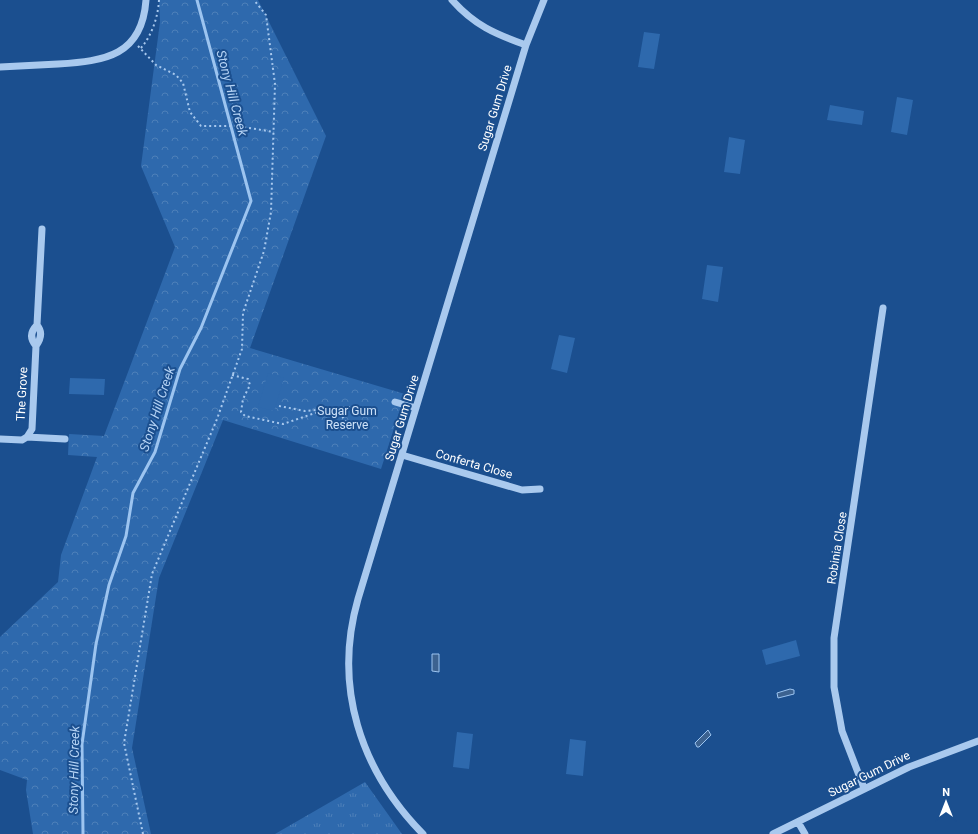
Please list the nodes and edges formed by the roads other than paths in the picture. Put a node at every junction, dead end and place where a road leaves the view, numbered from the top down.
1 (146, 0) edge
2 (452, 0) edge
3 (544, 0) edge
4 (526, 45) junction
5 (0, 68) edge
6 (42, 229) dead end
7 (883, 308) dead end
8 (395, 402) dead end
9 (416, 408) junction
10 (28, 437) junction
11 (0, 439) edge
12 (65, 439) dead end
13 (402, 455) junction
14 (540, 489) dead end
15 (978, 741) edge
16 (864, 788) junction
17 (798, 822) junction
18 (423, 834) edge
19 (773, 834) edge
20 (804, 834) edge

1 - 5 street
2 - 4 street
3 - 4 street, Sugar Gum Drive
4 - 9 street, Sugar Gum Drive
6 - 10 street, The Grove
7 - 16 street, Robinia Close
8 - 9 street
9 - 13 street, Sugar Gum Drive
10 - 11 street, The Grove
10 - 12 street
13 - 14 street, Conferta Close
13 - 18 street, Sugar Gum Drive
15 - 16 street, Sugar Gum Drive
16 - 17 street, Sugar Gum Drive
17 - 19 street, Sugar Gum Drive
17 - 20 street

